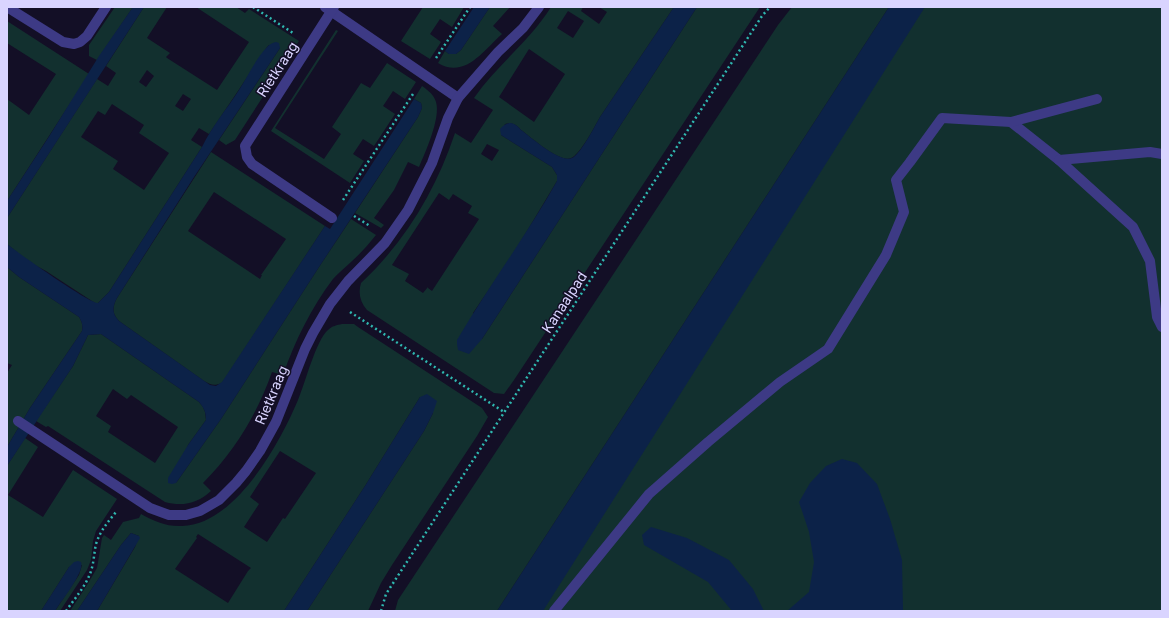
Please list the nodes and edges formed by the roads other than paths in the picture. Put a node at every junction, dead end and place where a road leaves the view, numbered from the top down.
1 (7, 7) edge
2 (106, 7) edge
3 (539, 7) edge
4 (330, 8) edge
5 (458, 98) junction
6 (1097, 99) dead end
7 (1011, 122) junction
8 (1162, 154) edge
9 (1059, 160) junction
10 (332, 218) dead end
11 (1162, 327) edge
12 (18, 421) dead end
13 (554, 611) edge

1 - 2 street
3 - 5 street, Rietkraag
4 - 5 street, Rietkraag
4 - 10 street, Rietkraag
5 - 12 street, Rietkraag
6 - 7 street
7 - 9 street
7 - 13 street
8 - 9 street
9 - 11 street

